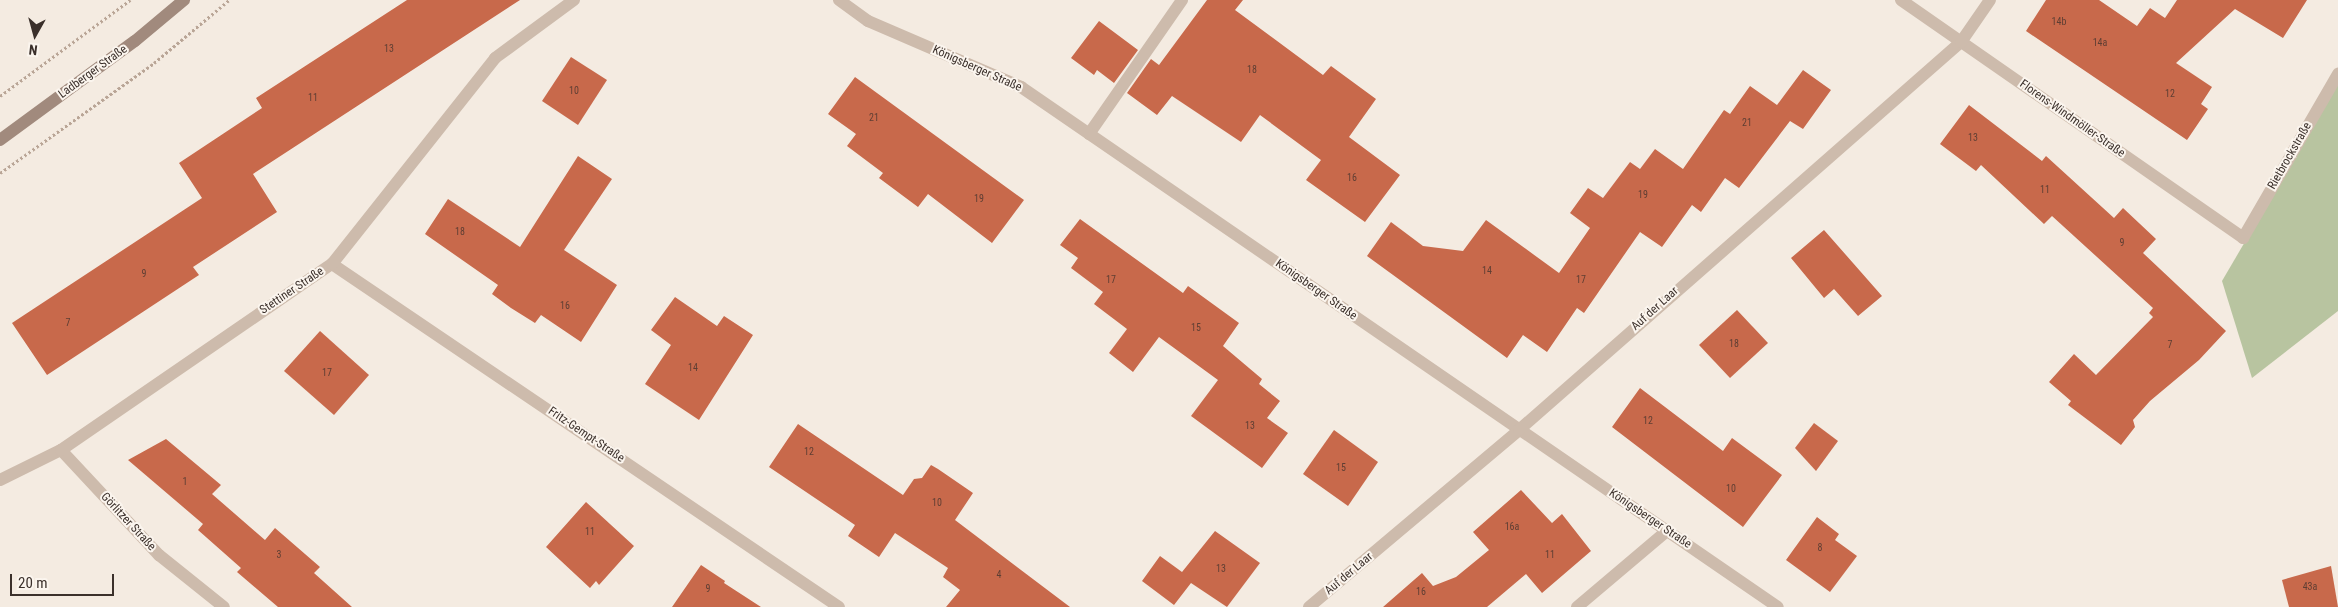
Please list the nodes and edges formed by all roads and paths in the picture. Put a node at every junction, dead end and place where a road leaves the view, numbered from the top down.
1 (130, 0) edge
2 (184, 0) edge
3 (229, 0) edge
4 (574, 0) edge
5 (840, 0) edge
6 (1182, 0) edge
7 (1901, 0) edge
8 (1990, 0) edge
9 (1960, 42) junction
10 (2338, 74) edge
11 (0, 96) edge
12 (1089, 134) junction
13 (0, 140) edge
14 (0, 173) edge
15 (2243, 238) joint
16 (332, 264) junction
17 (1519, 430) junction
18 (61, 450) junction
19 (0, 480) edge
20 (1668, 530) junction
21 (224, 607) edge
22 (839, 607) edge
23 (1309, 607) edge
24 (1577, 607) edge
25 (1778, 607) edge

1 - 11 path
2 - 13 main road, Ladberger Straße
3 - 14 path
4 - 16 street, Stettiner Straße
5 - 12 street, Königsberger Straße
6 - 12 street
7 - 9 street, Florens-Windmöller-Straße
8 - 9 street, Auf der Laar
9 - 15 street, Florens-Windmöller-Straße
9 - 17 street, Auf der Laar
10 - 15 street, Rietbrockstraße
12 - 17 street, Königsberger Straße
16 - 18 street, Stettiner Straße
16 - 22 street, Fritz-Gempt-Straße
17 - 20 street, Königsberger Straße
17 - 23 street, Auf der Laar
18 - 19 street, Stettiner Straße
18 - 21 street, Görlitzer Straße
20 - 24 street
20 - 25 street, Königsberger Straße

